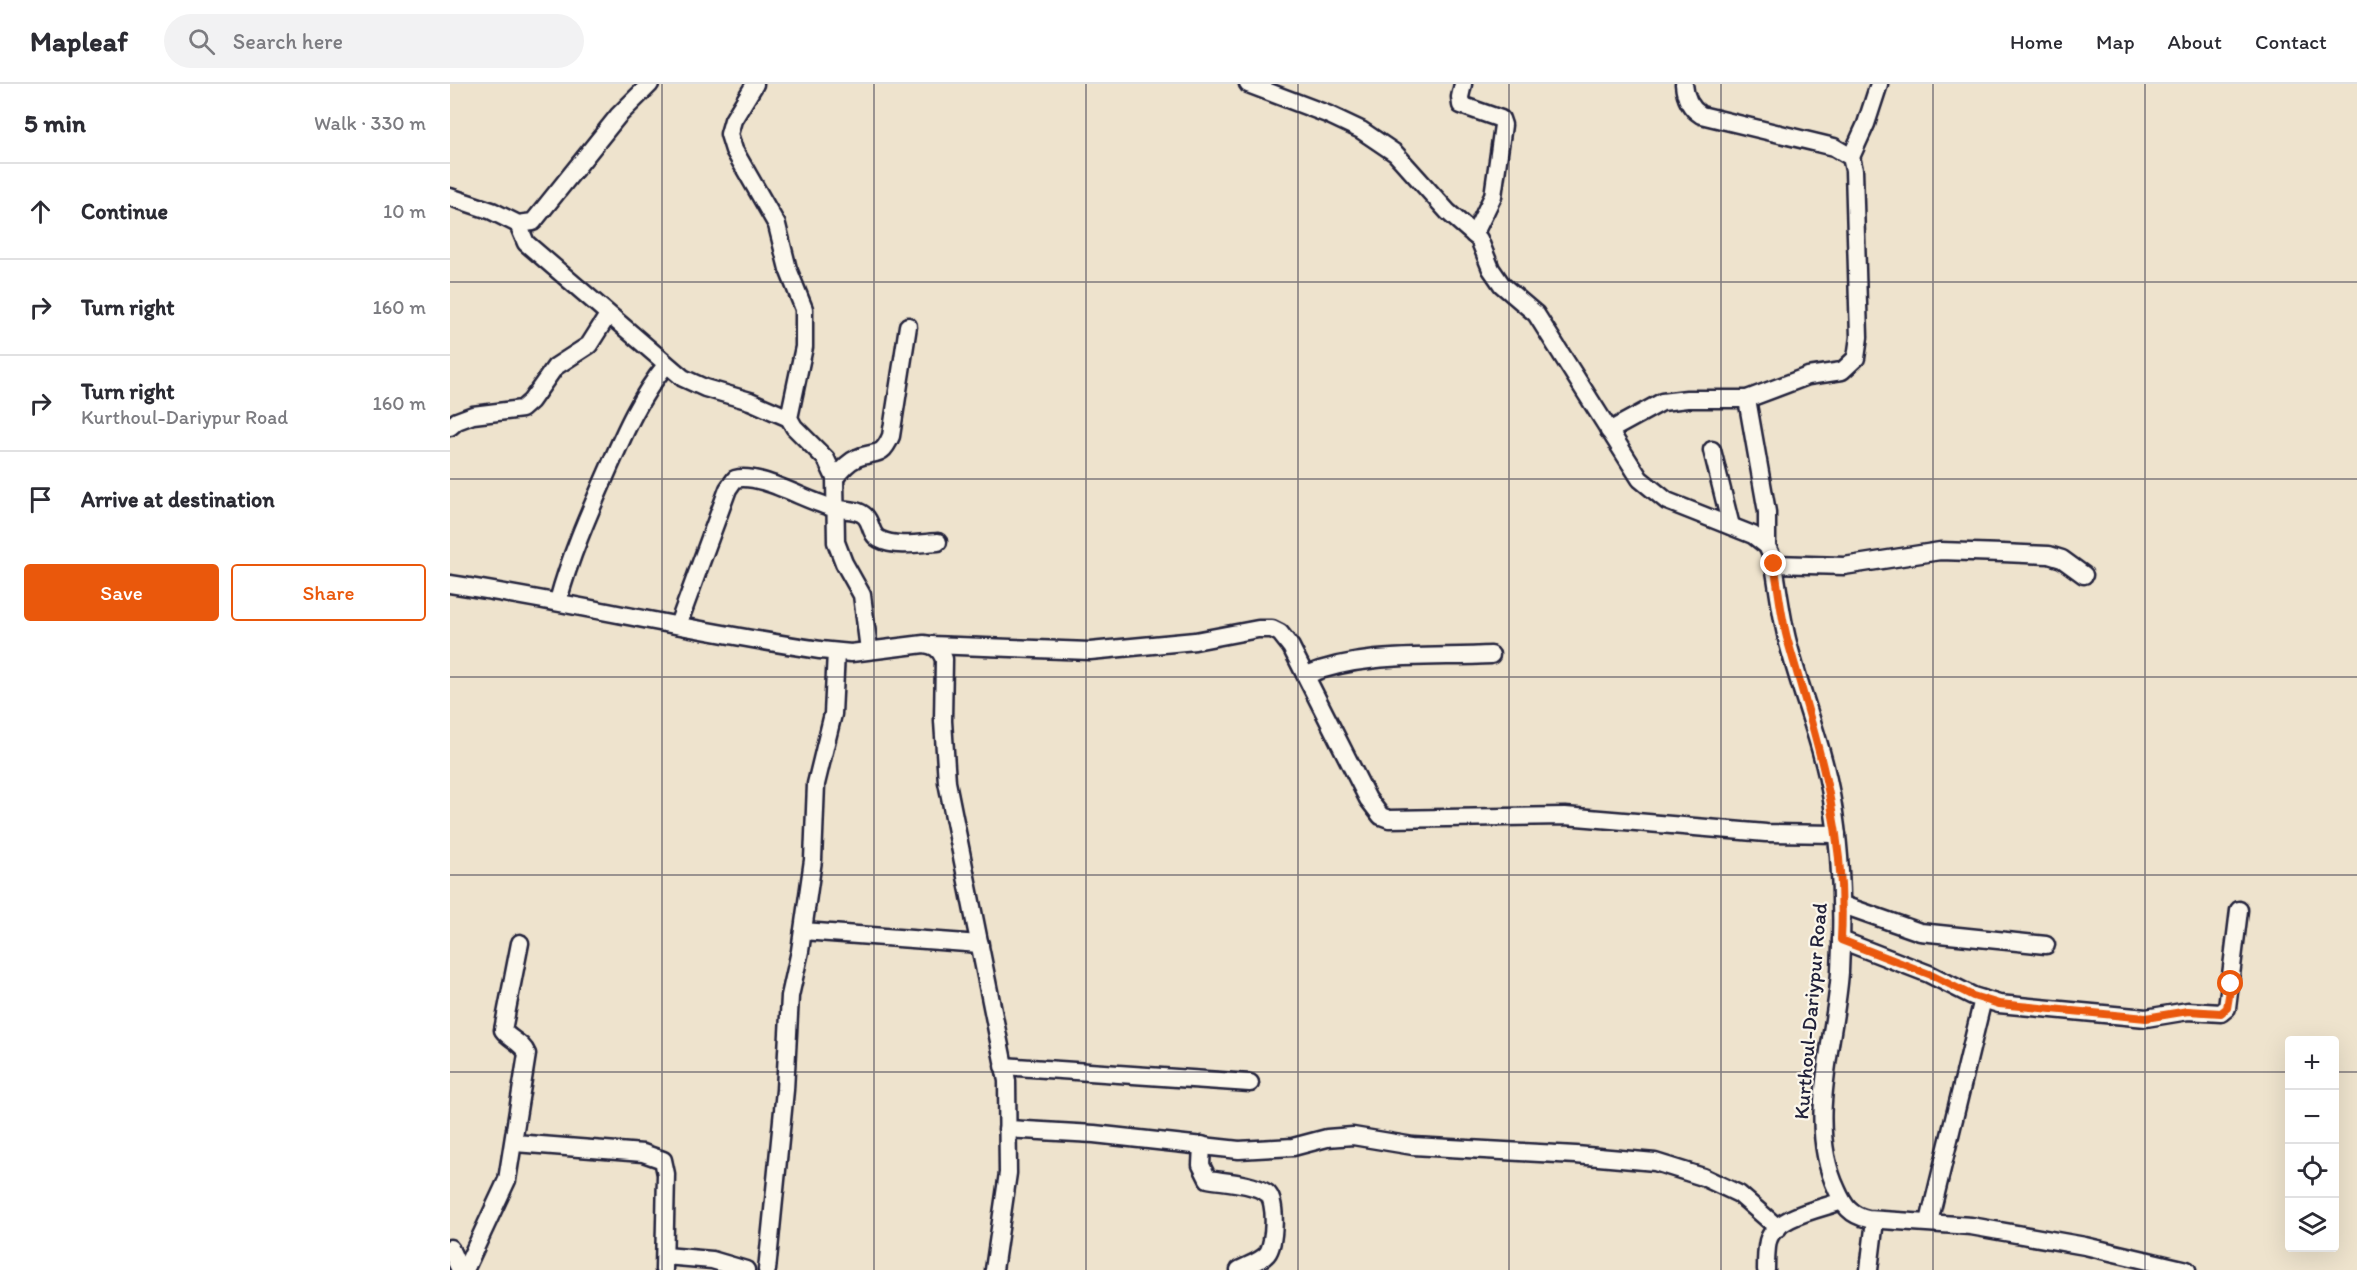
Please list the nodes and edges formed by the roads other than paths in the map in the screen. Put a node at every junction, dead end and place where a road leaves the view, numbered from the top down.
1 (650, 84) edge
2 (755, 84) edge
3 (1248, 84) edge
4 (1463, 84) edge
5 (1684, 84) edge
6 (1879, 84) edge
7 (1851, 157) junction
8 (450, 197) edge
9 (518, 224) junction
10 (1474, 235) junction
11 (609, 315) junction
12 (908, 326) dead end
13 (666, 365) junction
14 (1747, 399) junction
15 (789, 418) junction
16 (450, 427) edge
17 (1609, 431) junction
18 (1712, 450) dead end
19 (835, 478) junction
20 (836, 509) junction
21 (1731, 526) junction
22 (938, 542) dead end
23 (1767, 546) junction
24 (1774, 564) junction
25 (2084, 575) dead end
26 (450, 584) edge
27 (558, 601) junction
28 (678, 625) junction
29 (931, 645) junction
30 (870, 650) junction
31 (836, 652) junction
32 (1491, 655) dead end
33 (1306, 675) junction
34 (1837, 834) junction
35 (1843, 905) junction
36 (2239, 910) dead end
37 (803, 931) junction
38 (1841, 940) junction
39 (519, 943) dead end
40 (980, 944) junction
41 (2046, 945) dead end
42 (1983, 999) junction
43 (1004, 1066) junction
44 (1250, 1083) dead end
45 (1007, 1130) junction
46 (514, 1143) junction
47 (1202, 1145) junction
48 (1842, 1201) junction
49 (1875, 1220) junction
50 (1929, 1222) junction
51 (1778, 1228) junction
52 (450, 1248) edge
53 (665, 1263) edge
54 (460, 1270) edge
55 (465, 1270) edge
56 (746, 1270) edge
57 (767, 1270) edge
58 (994, 1270) edge
59 (1239, 1270) edge
60 (1766, 1270) edge
61 (1869, 1270) edge
62 (2187, 1270) edge

1 - 9 street
2 - 15 street
3 - 10 street
4 - 10 street
5 - 7 street
6 - 7 street
7 - 14 street
8 - 9 street
9 - 11 street
10 - 17 street
11 - 13 street
11 - 16 street
12 - 19 street
13 - 15 street
13 - 27 street
14 - 17 street
14 - 23 street
15 - 19 street
17 - 21 street
18 - 21 street
19 - 20 street
20 - 22 street
20 - 28 street
20 - 30 street
21 - 23 street
23 - 24 street, Kurthoul-Dariypur Road
24 - 25 street
24 - 34 street, Kurthoul-Dariypur Road
26 - 27 street
27 - 28 street
28 - 31 street
29 - 30 street
29 - 33 street
29 - 40 street
30 - 31 street
31 - 37 street
32 - 33 street
33 - 34 street
34 - 35 street, Kurthoul-Dariypur Road
35 - 38 street, Kurthoul-Dariypur Road
35 - 41 street
36 - 42 street
37 - 40 street
37 - 57 street
38 - 42 street
38 - 48 street, Kurthoul-Dariypur Road
39 - 46 street
40 - 43 street
42 - 50 street
43 - 44 street
43 - 45 street
45 - 47 street
45 - 58 street
46 - 53 street
46 - 55 street
47 - 51 street
47 - 59 street
48 - 49 street
48 - 51 street
49 - 50 street
49 - 61 street
50 - 62 street
51 - 60 street
52 - 54 street
53 - 56 street

